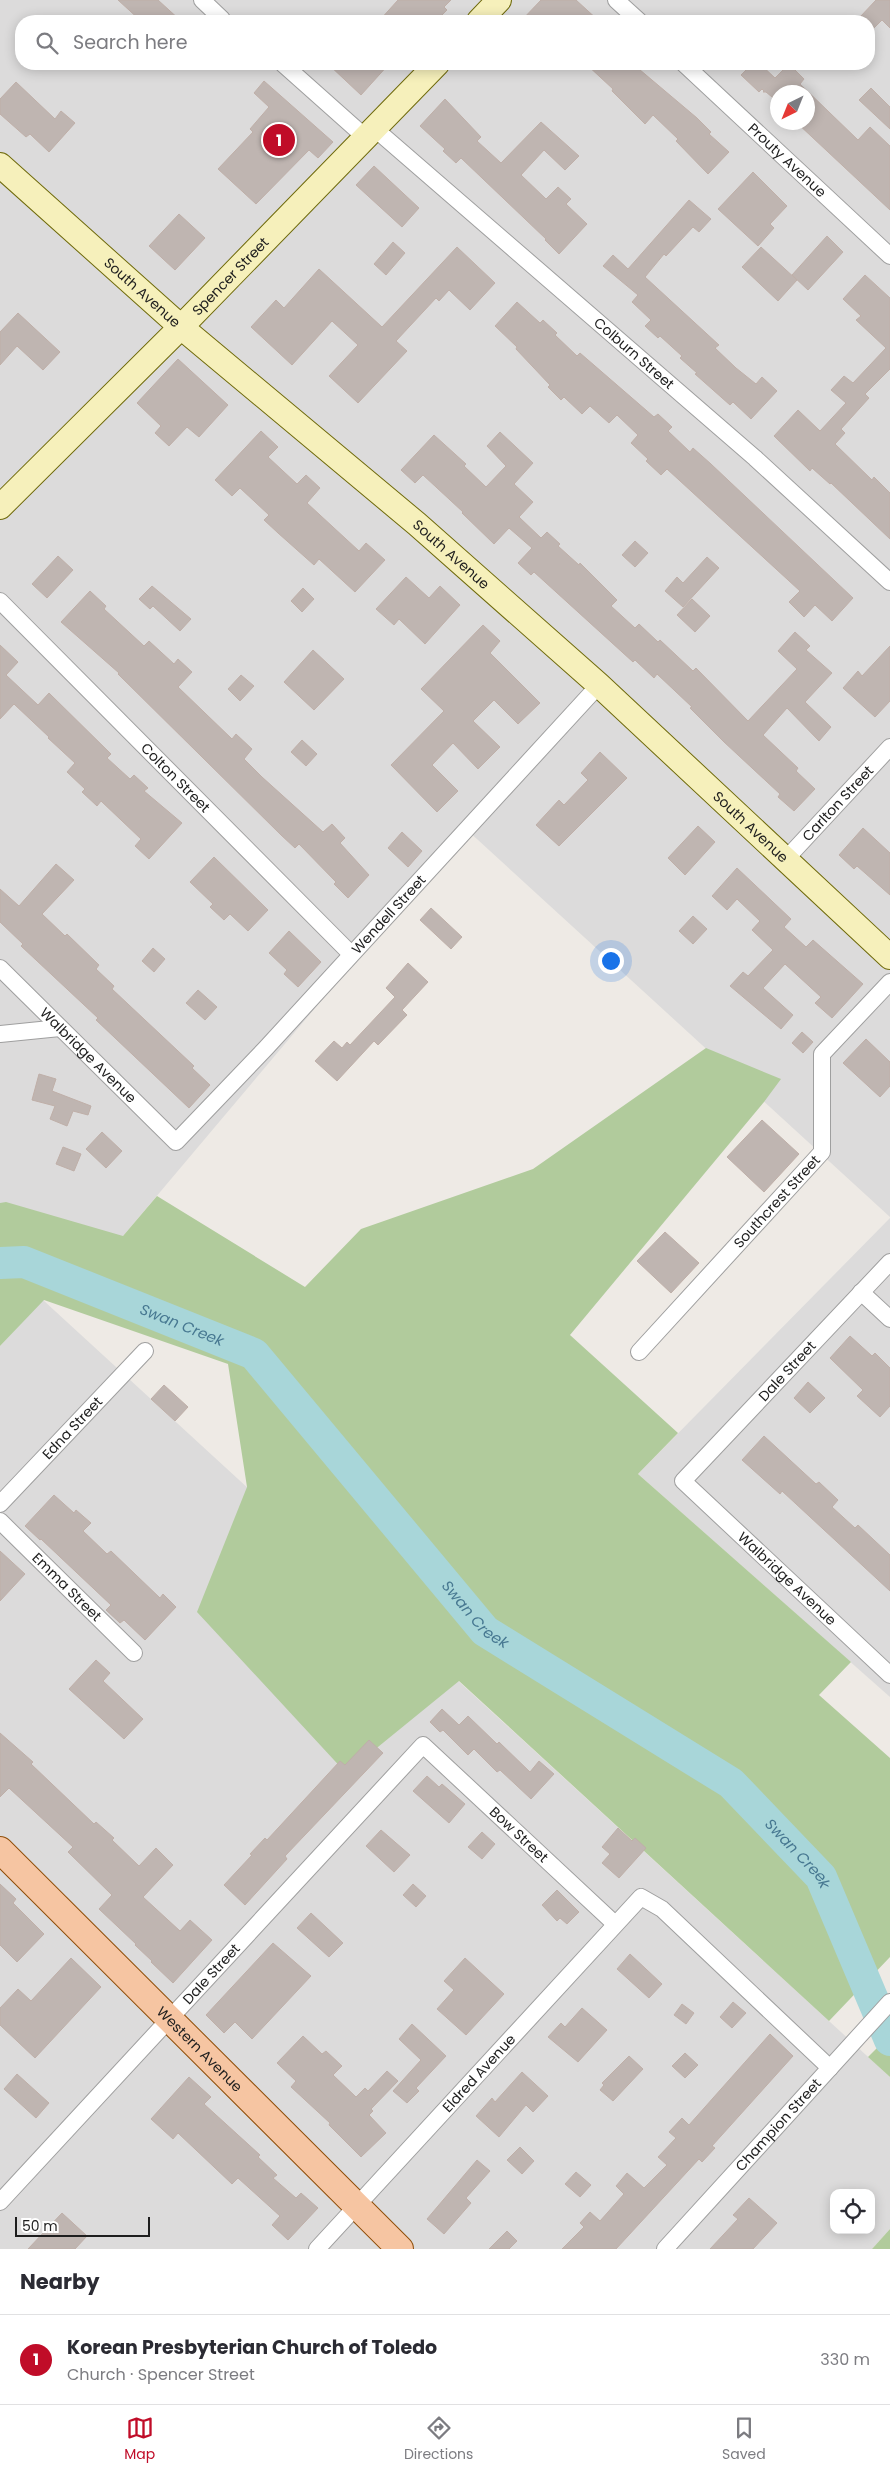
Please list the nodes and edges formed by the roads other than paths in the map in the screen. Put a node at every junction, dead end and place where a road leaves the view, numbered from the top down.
1 (202, 0) edge
2 (499, 0) edge
3 (616, 0) edge
4 (218, 15) edge
5 (484, 15) edge
6 (632, 15) edge
7 (291, 70) edge
8 (431, 70) edge
9 (690, 70) edge
10 (369, 132) junction
11 (0, 165) edge
12 (890, 256) edge
13 (181, 327) junction
14 (0, 507) edge
15 (890, 582) edge
16 (0, 601) edge
17 (599, 685) junction
18 (890, 747) edge
19 (786, 859) junction
20 (351, 954) junction
21 (890, 957) edge
22 (0, 968) edge
23 (890, 982) edge
24 (60, 1028) junction
25 (0, 1034) edge
26 (176, 1142) joint
27 (890, 1262) edge
28 (861, 1292) junction
29 (890, 1319) edge
30 (145, 1351) dead end
31 (639, 1352) dead end
32 (684, 1481) joint
33 (0, 1504) edge
34 (0, 1521) edge
35 (134, 1653) dead end
36 (890, 1675) edge
37 (423, 1745) joint
38 (0, 1850) edge
39 (615, 1924) junction
40 (890, 2002) edge
41 (169, 2019) junction
42 (830, 2068) junction
43 (0, 2202) edge
44 (356, 2205) junction
45 (317, 2249) edge
46 (400, 2249) edge
47 (665, 2249) edge

1 - 4 street
2 - 5 street
3 - 6 street
7 - 10 street, Colburn Street
8 - 10 street, Spencer Street
9 - 12 street, Prouty Avenue
10 - 13 street, Spencer Street
10 - 15 street, Colburn Street
11 - 13 street, South Avenue
13 - 14 street, Spencer Street
13 - 17 street, South Avenue
16 - 20 street, Colton Street
17 - 19 street, South Avenue
17 - 20 street, Wendell Street
18 - 19 street, Carlton Street
19 - 21 street, South Avenue
20 - 26 street, Wendell Street
22 - 24 street, Walbridge Avenue
23 - 31 street, Southcrest Street
24 - 25 street
24 - 26 street, Walbridge Avenue
27 - 28 street, Dale Street
28 - 29 street
28 - 32 street, Dale Street
30 - 33 street, Edna Street
32 - 36 street, Walbridge Avenue
34 - 35 street, Emma Street
37 - 39 street, Bow Street
37 - 41 street, Dale Street
38 - 41 main road, Western Avenue
39 - 42 street, Eldred Avenue
39 - 44 street, Eldred Avenue
40 - 42 street, Champion Street
41 - 43 street, Dale Street
41 - 44 main road, Western Avenue
42 - 47 street, Champion Street
44 - 45 street, Eldred Avenue
44 - 46 main road, Western Avenue

